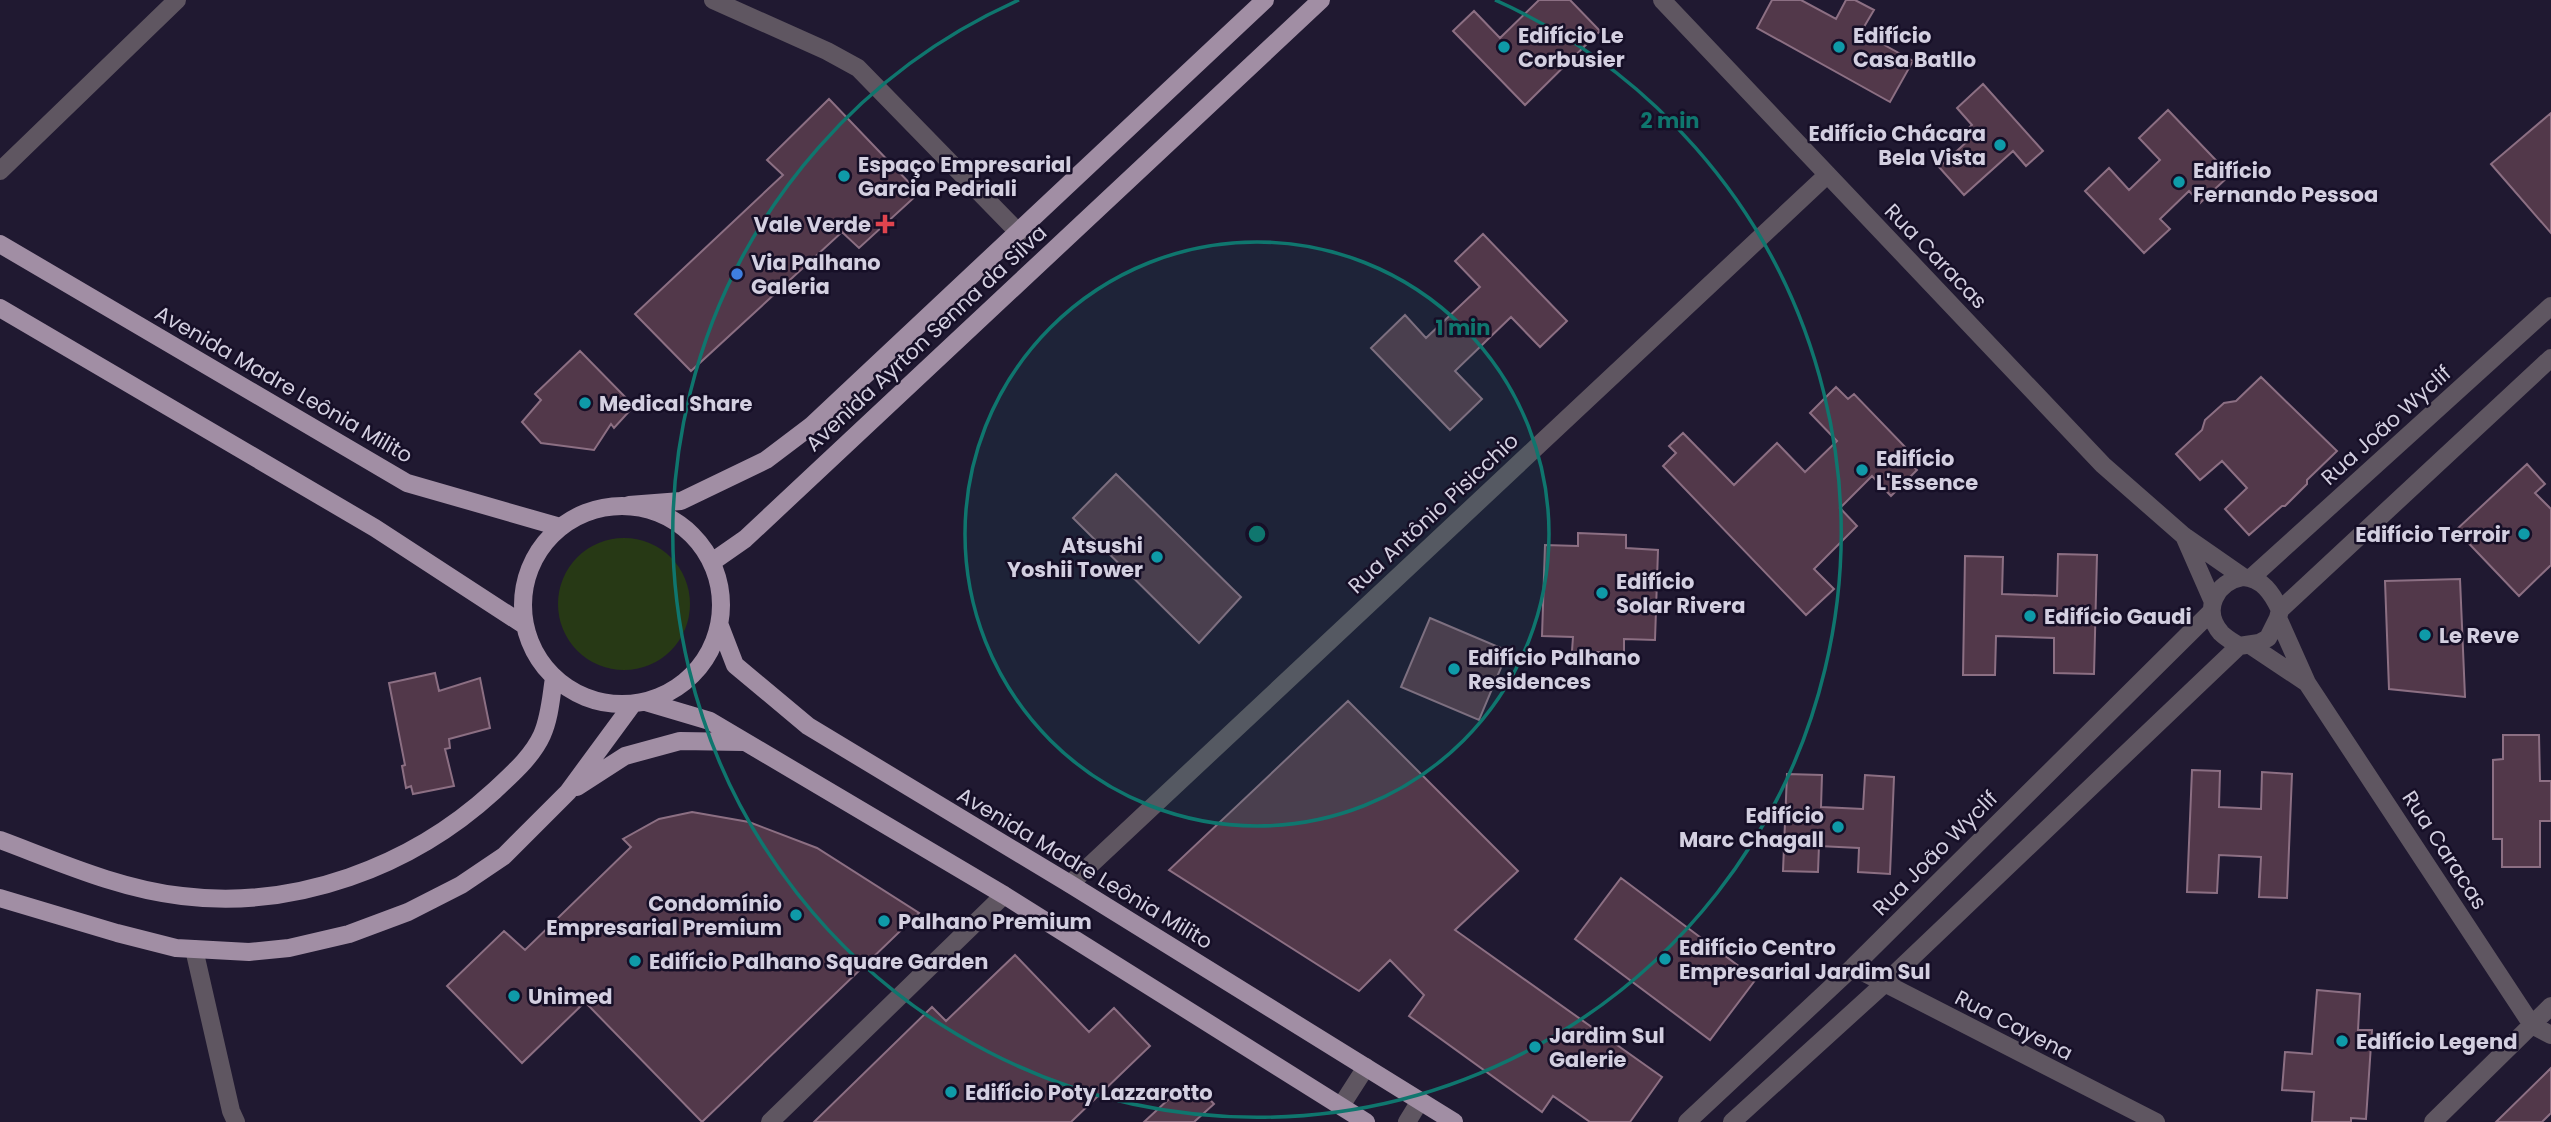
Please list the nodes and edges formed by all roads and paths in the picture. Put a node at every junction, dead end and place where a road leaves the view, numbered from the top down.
1 (177, 0) edge
2 (713, 0) edge
3 (1265, 0) edge
4 (1321, 0) edge
5 (1662, 0) edge
6 (0, 171) edge
7 (1827, 174) junction
8 (1019, 233) junction
9 (0, 244) edge
10 (2551, 306) edge
11 (0, 307) edge
12 (2551, 358) edge
13 (629, 505) junction
14 (560, 527) junction
15 (2184, 536) junction
16 (712, 562) junction
17 (2247, 577) junction
18 (2212, 607) junction
19 (2279, 614) junction
20 (524, 625) junction
21 (720, 626) junction
22 (2244, 646) junction
23 (554, 678) junction
24 (2307, 683) junction
25 (639, 704) junction
26 (744, 742) junction
27 (568, 792) junction
28 (0, 840) edge
29 (1070, 884) junction
30 (1004, 895) junction
31 (0, 898) edge
32 (194, 949) junction
33 (1853, 967) junction
34 (1884, 984) junction
35 (2551, 1006) edge
36 (2532, 1024) junction
37 (2551, 1035) edge
38 (1366, 1067) junction
39 (1420, 1101) junction
40 (1341, 1106) junction
41 (236, 1122) edge
42 (769, 1122) edge
43 (1366, 1122) edge
44 (1407, 1122) edge
45 (1454, 1122) edge
46 (1687, 1122) edge
47 (1732, 1122) edge
48 (2156, 1122) edge
49 (2433, 1122) edge

1 - 6 street
2 - 8 street
3 - 8 main road, Avenida Ayrton Senna da Silva
4 - 16 main road, Avenida Ayrton Senna da Silva
5 - 7 street, Rua Caracas
7 - 15 street, Rua Caracas
7 - 29 street, Rua Antônio Pisicchio
8 - 13 main road, Avenida Ayrton Senna da Silva
9 - 14 main road, Avenida Madre Leônia Milito
10 - 17 street, Rua João Wyclif
11 - 20 main road
12 - 19 street
13 - 14 main road
13 - 16 main road
14 - 20 main road
15 - 17 street, Rua Caracas
15 - 18 street, Rua Caracas
16 - 21 main road
17 - 18 street, Rua João Wyclif
17 - 19 street, Rua Caracas
18 - 22 street, Rua Caracas
18 - 33 street, Rua João Wyclif
19 - 22 street
19 - 24 street, Rua Caracas
20 - 23 main road
21 - 25 main road
21 - 29 main road, Avenida Madre Leônia Milito
22 - 24 street, Rua Caracas
22 - 34 street
23 - 25 main road
23 - 28 main road
24 - 36 street, Rua Caracas
25 - 26 main road
25 - 27 main road
26 - 27 main road
26 - 30 main road
27 - 32 main road
29 - 38 main road, Avenida Madre Leônia Milito
30 - 40 main road
30 - 42 street
31 - 32 main road
32 - 41 street
33 - 34 street, Rua Cayena
33 - 46 street, Rua João Wyclif
34 - 47 street
34 - 48 street, Rua Cayena
35 - 36 street
36 - 37 street, Rua Caracas
36 - 49 street
38 - 39 main road, Avenida Madre Leônia Milito
38 - 40 street
39 - 44 street
39 - 45 main road, Avenida Madre Leônia Milito
40 - 43 main road

